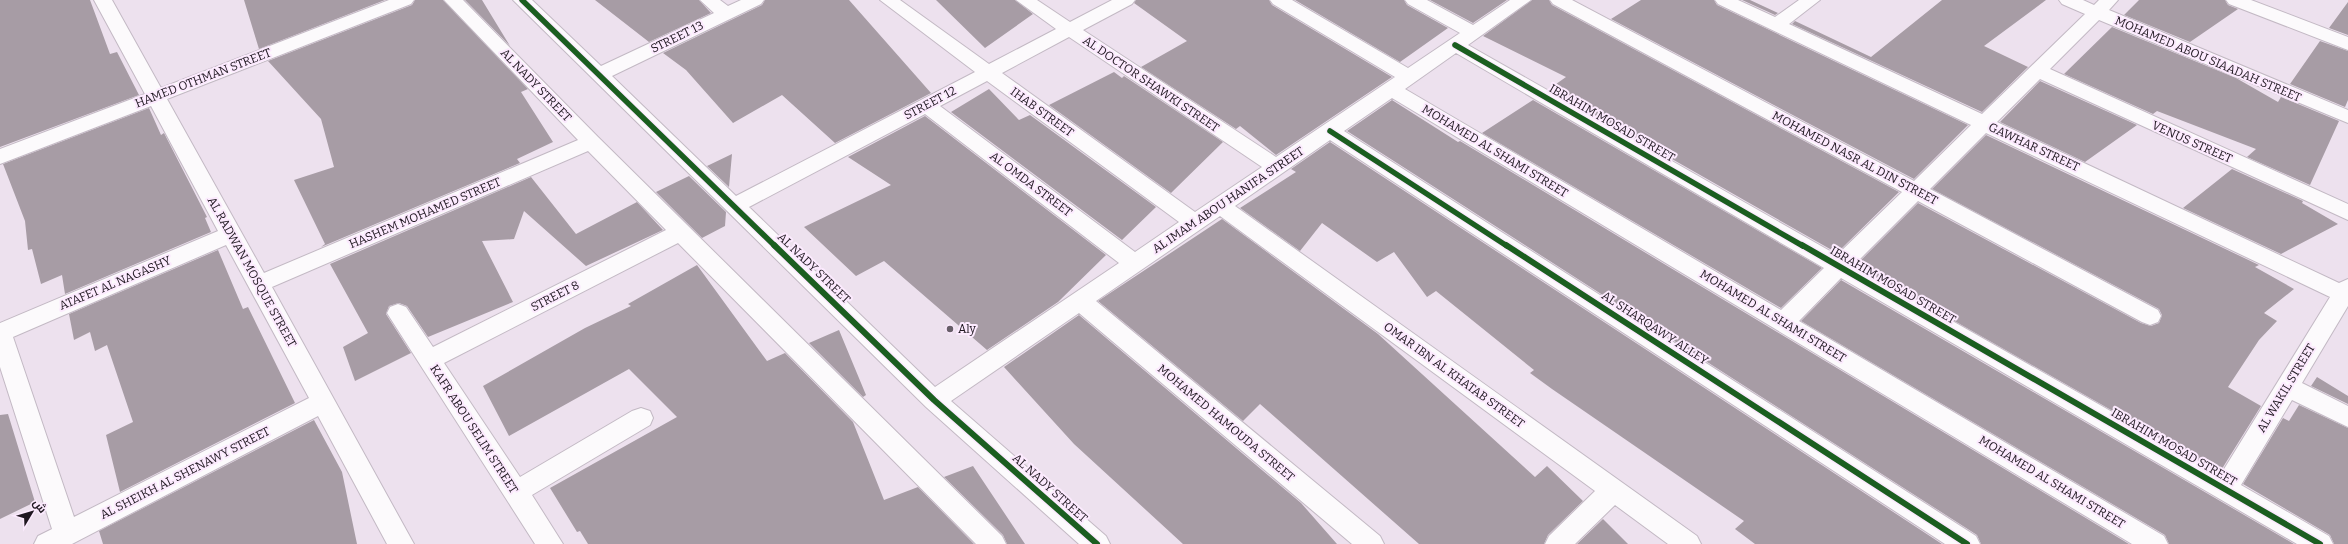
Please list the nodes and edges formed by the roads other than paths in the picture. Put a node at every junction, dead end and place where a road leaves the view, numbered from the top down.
1 (103, 0) edge
2 (406, 0) edge
3 (453, 0) edge
4 (522, 0) edge
5 (709, 0) edge
6 (755, 0) edge
7 (889, 0) edge
8 (1025, 0) edge
9 (1126, 0) edge
10 (1279, 0) edge
11 (1414, 0) edge
12 (1522, 0) edge
13 (1559, 0) edge
14 (1724, 0) edge
15 (1811, 0) edge
16 (2068, 0) edge
17 (2235, 0) edge
18 (2103, 6) edge
19 (726, 14) junction
20 (1776, 25) junction
21 (1070, 30) junction
22 (1473, 33) junction
23 (2348, 44) edge
24 (1455, 45) junction
25 (2037, 71) junction
26 (988, 72) junction
27 (599, 75) junction
28 (1400, 83) junction
29 (156, 96) junction
30 (927, 105) junction
31 (2348, 117) edge
32 (1984, 123) junction
33 (1330, 131) junction
34 (592, 142) junction
35 (0, 157) edge
36 (1276, 167) junction
37 (1916, 190) junction
38 (734, 206) junction
39 (1221, 206) junction
40 (2348, 213) edge
41 (1194, 223) junction
42 (681, 232) junction
43 (231, 234) junction
44 (1135, 264) junction
45 (1839, 266) junction
46 (258, 284) junction
47 (2346, 290) edge
48 (1080, 302) junction
49 (398, 313) dead end
50 (2150, 316) dead end
51 (1783, 322) junction
52 (0, 333) edge
53 (429, 360) junction
54 (2287, 386) junction
55 (934, 400) junction
56 (323, 402) junction
57 (641, 418) dead end
58 (2348, 418) edge
59 (2225, 489) junction
60 (1613, 490) junction
61 (516, 492) junction
62 (57, 539) edge
63 (401, 544) edge
64 (550, 544) edge
65 (993, 544) edge
66 (1097, 544) edge
67 (1371, 544) edge
68 (1558, 544) edge
69 (1688, 544) edge
70 (1967, 544) edge
71 (2155, 544) edge
72 (2320, 544) edge

1 - 29 street, AL RADWAN MOSQUE STREET
2 - 29 street, HAMED OTHMAN STREET
3 - 34 street, AL NADY STREET
4 - 27 street, AL NADY STREET
5 - 19 street
6 - 19 street, STREET 13
7 - 26 street, IHAB STREET
8 - 21 street, AL DOCTOR SHAWKI STREET
9 - 21 street, STREET 12
10 - 28 street, MOHAMED AL SHAMI STREET
11 - 22 street
12 - 22 street, AL IMAM ABOU HANIFA STREET
13 - 37 street, MOHAMED NASR AL DIN STREET
14 - 20 street, GAWHAR STREET
15 - 20 street
16 - 18 street, MOHAMED ABOU SIAADAH STREET
17 - 23 street
18 - 25 street
18 - 31 street, MOHAMED ABOU SIAADAH STREET
19 - 27 street, STREET 13
20 - 32 street, GAWHAR STREET
21 - 26 street, STREET 12
21 - 36 street, AL DOCTOR SHAWKI STREET
22 - 24 street, AL IMAM ABOU HANIFA STREET
24 - 28 street, AL IMAM ABOU HANIFA STREET
24 - 45 street, IBRAHIM MOSAD STREET
25 - 32 street
25 - 40 street, VENUS STREET
26 - 30 street, STREET 12
26 - 41 street, IHAB STREET
27 - 38 street, AL NADY STREET
28 - 33 street, AL IMAM ABOU HANIFA STREET
28 - 51 street, MOHAMED AL SHAMI STREET
29 - 35 street, HAMED OTHMAN STREET
29 - 43 street, AL RADWAN MOSQUE STREET
30 - 38 street, STREET 12
30 - 44 street, AL OMDA STREET
32 - 37 street
32 - 47 street, GAWHAR STREET
33 - 36 street, AL IMAM ABOU HANIFA STREET
33 - 70 street, AL SHARQAWY ALLEY
34 - 42 street, AL NADY STREET
34 - 46 street, HASHEM MOHAMED STREET
36 - 39 street, AL IMAM ABOU HANIFA STREET
37 - 45 street
37 - 50 street, MOHAMED NASR AL DIN STREET
38 - 55 street, AL NADY STREET
39 - 41 street, AL IMAM ABOU HANIFA STREET
39 - 60 street, OMAR IBN AL KHATAB STREET
41 - 44 street, AL IMAM ABOU HANIFA STREET
42 - 53 street, STREET 8
42 - 65 street, AL NADY STREET
43 - 46 street, AL RADWAN MOSQUE STREET
43 - 52 street, ATAFET AL NAGASHY
44 - 48 street, AL IMAM ABOU HANIFA STREET
45 - 51 street
45 - 59 street, IBRAHIM MOSAD STREET
46 - 56 street, AL RADWAN MOSQUE STREET
47 - 54 street, AL WAKIL STREET
48 - 55 street, AL IMAM ABOU HANIFA STREET
48 - 67 street, MOHAMED HAMOUDA STREET
49 - 53 street, KAFR ABOU SELIM STREET
51 - 71 street, MOHAMED AL SHAMI STREET
52 - 62 street
53 - 61 street, KAFR ABOU SELIM STREET
54 - 58 street
54 - 59 street, AL WAKIL STREET
55 - 66 street, AL NADY STREET
56 - 62 street, AL SHEIKH AL SHENAWY STREET
56 - 63 street, AL RADWAN MOSQUE STREET
57 - 61 street
59 - 72 street, IBRAHIM MOSAD STREET
60 - 68 street
60 - 69 street, OMAR IBN AL KHATAB STREET
61 - 64 street, KAFR ABOU SELIM STREET

